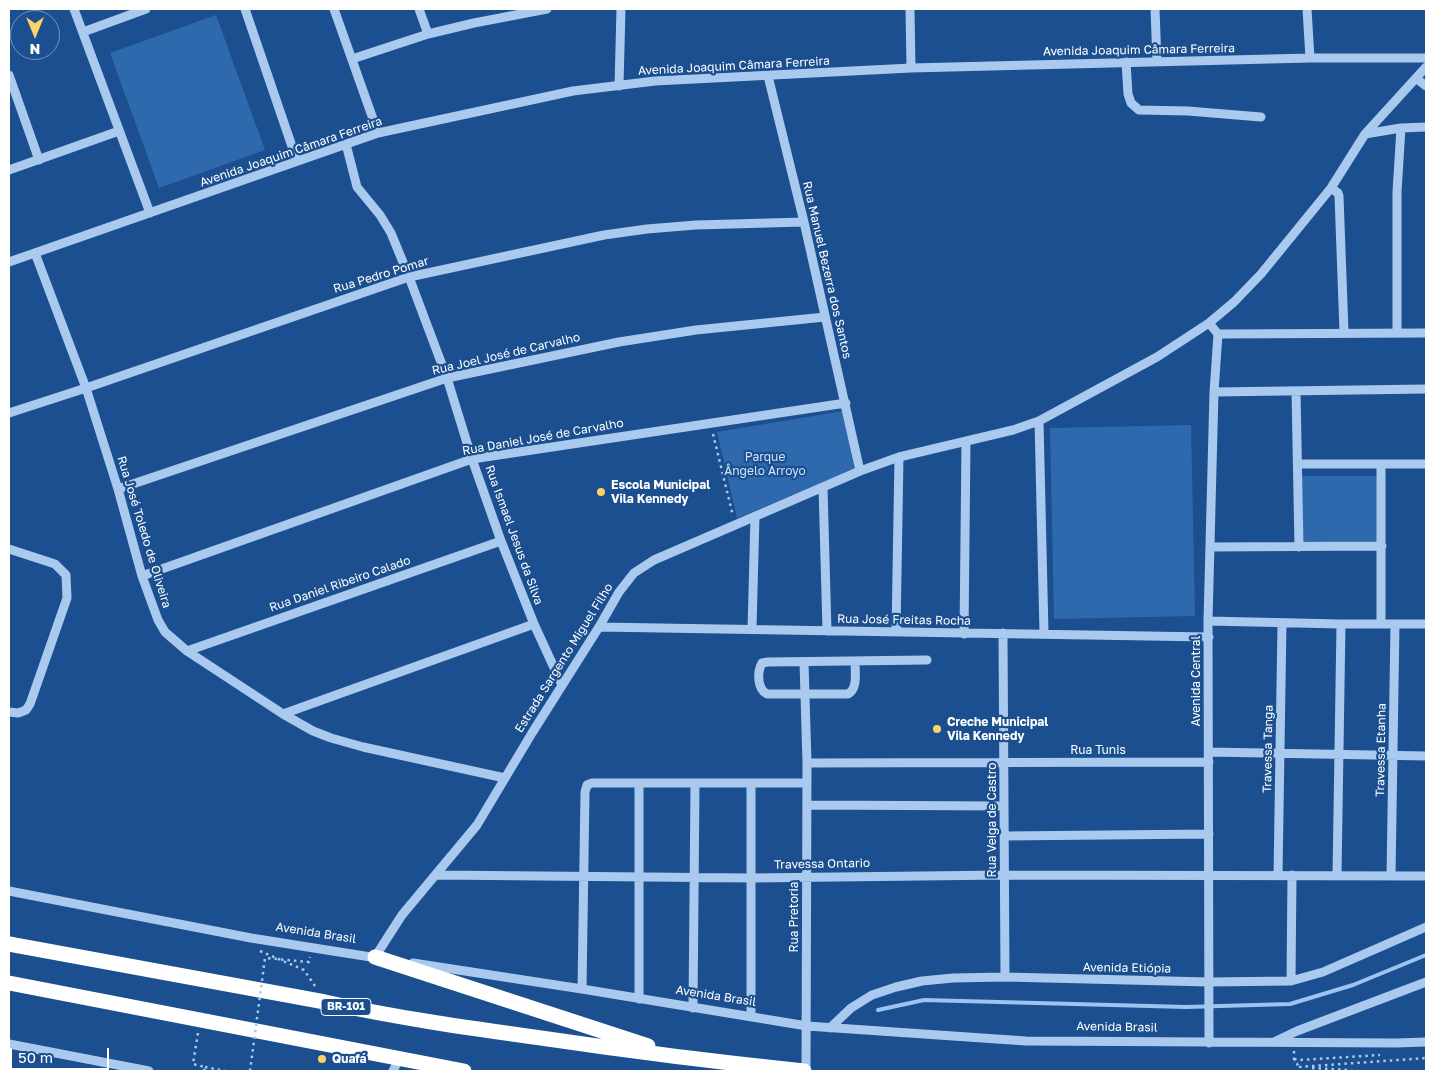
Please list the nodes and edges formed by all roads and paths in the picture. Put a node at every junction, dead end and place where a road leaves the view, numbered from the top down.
1 (74, 9) edge
2 (146, 9) edge
3 (246, 9) edge
4 (334, 9) edge
5 (420, 9) edge
6 (547, 9) edge
7 (621, 9) edge
8 (910, 9) edge
9 (1156, 9) edge
10 (1307, 9) edge
11 (536, 10) edge
12 (83, 32) junction
13 (428, 34) junction
14 (1310, 58) junction
15 (1426, 58) edge
16 (352, 59) junction
17 (1126, 62) junction
18 (1156, 62) junction
19 (1426, 67) edge
20 (911, 68) junction
21 (9, 75) edge
22 (768, 76) junction
23 (1416, 78) junction
24 (619, 86) junction
25 (1426, 86) edge
26 (1261, 117) dead end
27 (1426, 127) edge
28 (1401, 128) junction
29 (118, 131) junction
30 (378, 133) junction
31 (1365, 134) junction
32 (346, 144) junction
33 (39, 160) junction
34 (297, 162) junction
35 (9, 170) edge
36 (1330, 188) junction
37 (150, 213) junction
38 (804, 222) junction
39 (35, 253) junction
40 (9, 262) edge
41 (409, 277) junction
42 (825, 316) junction
43 (1209, 323) junction
44 (1344, 332) junction
45 (1397, 333) junction
46 (1426, 333) edge
47 (1218, 334) junction
48 (447, 378) junction
49 (86, 388) junction
50 (1426, 390) edge
51 (1296, 391) junction
52 (1214, 392) junction
53 (846, 403) junction
54 (9, 413) edge
55 (1039, 421) junction
56 (710, 423) junction
57 (966, 441) junction
58 (899, 457) junction
59 (472, 459) junction
60 (1299, 464) junction
61 (1426, 464) edge
62 (1381, 465) junction
63 (860, 471) junction
64 (823, 487) junction
65 (118, 489) junction
66 (755, 516) junction
67 (735, 525) junction
68 (501, 541) junction
69 (1382, 546) junction
70 (1299, 547) junction
71 (1211, 548) junction
72 (9, 550) edge
73 (142, 576) junction
74 (1208, 621) junction
75 (1282, 623) junction
76 (534, 624) junction
77 (1341, 624) junction
78 (1381, 624) junction
79 (1395, 624) junction
80 (1426, 624) edge
81 (599, 627) junction
82 (752, 630) junction
83 (827, 631) junction
84 (896, 632) junction
85 (1003, 633) junction
86 (1044, 633) junction
87 (964, 634) junction
88 (1209, 637) junction
89 (187, 651) junction
90 (927, 660) dead end
91 (804, 662) junction
92 (855, 662) junction
93 (562, 685) junction
94 (804, 695) junction
95 (9, 712) edge
96 (283, 714) junction
97 (1280, 753) junction
98 (1339, 754) junction
99 (1393, 755) junction
100 (1426, 756) edge
101 (1209, 757) junction
102 (807, 763) junction
103 (1004, 763) junction
104 (505, 778) junction
105 (639, 783) junction
106 (751, 783) junction
107 (807, 783) junction
108 (695, 784) junction
109 (807, 805) junction
110 (1004, 806) junction
111 (1209, 834) junction
112 (1004, 836) junction
113 (436, 875) junction
114 (1005, 875) junction
115 (1209, 875) junction
116 (1278, 875) junction
117 (1292, 875) junction
118 (584, 876) junction
119 (638, 876) junction
120 (807, 876) junction
121 (1337, 876) junction
122 (1391, 876) junction
123 (1426, 876) edge
124 (695, 877) junction
125 (751, 878) junction
126 (9, 891) edge
127 (1426, 928) edge
128 (251, 938) junction
129 (9, 944) edge
130 (310, 957) dead end
131 (375, 958) junction
132 (1005, 977) junction
133 (1290, 981) junction
134 (1209, 982) junction
135 (1426, 982) edge
136 (9, 984) edge
137 (582, 989) junction
138 (638, 999) junction
139 (325, 1002) junction
140 (693, 1008) junction
141 (750, 1017) junction
142 (201, 1022) junction
143 (807, 1026) junction
144 (830, 1028) junction
145 (1210, 1042) junction
146 (1274, 1042) junction
147 (1426, 1042) edge
148 (1293, 1043) junction
149 (9, 1044) edge
150 (1387, 1054) dead end
151 (685, 1058) junction
152 (1426, 1058) edge
153 (1294, 1059) junction
154 (396, 1065) edge
155 (205, 1067) junction
156 (1299, 1067) junction
157 (149, 1071) edge
158 (204, 1071) edge
159 (225, 1071) edge
160 (250, 1071) edge
161 (464, 1071) edge
162 (805, 1071) edge
163 (1352, 1071) edge

1 - 12 street
2 - 12 street
3 - 34 street
4 - 16 street
5 - 13 street
6 - 11 street
7 - 24 street
8 - 20 street
9 - 18 street
10 - 14 street
11 - 13 street
12 - 29 street
13 - 16 street
14 - 15 street, Avenida Joaquim Câmara Ferreira
14 - 18 street, Avenida Joaquim Câmara Ferreira
16 - 30 street
17 - 18 street, Avenida Joaquim Câmara Ferreira
17 - 20 street, Avenida Joaquim Câmara Ferreira
17 - 26 street
19 - 23 street, Estrada Sargento Miguel Filho
20 - 22 street, Avenida Joaquim Câmara Ferreira
21 - 33 street
22 - 24 street, Avenida Joaquim Câmara Ferreira
22 - 38 street, Rua Manuel Bezerra dos Santos
23 - 25 street
23 - 31 street, Estrada Sargento Miguel Filho
24 - 30 street, Avenida Joaquim Câmara Ferreira
27 - 28 street
28 - 31 street
28 - 45 street
29 - 33 street
29 - 37 street
30 - 32 street, Avenida Joaquim Câmara Ferreira
31 - 36 street, Estrada Sargento Miguel Filho
32 - 34 street, Avenida Joaquim Câmara Ferreira
32 - 41 street, Rua Ismael Jesus da Silva
33 - 35 street
34 - 37 street, Avenida Joaquim Câmara Ferreira
36 - 43 street, Estrada Sargento Miguel Filho
36 - 44 street
37 - 39 street, Avenida Joaquim Câmara Ferreira
38 - 41 street, Rua Pedro Pomar
38 - 42 street, Rua Manuel Bezerra dos Santos
39 - 40 street, Avenida Joaquim Câmara Ferreira
39 - 49 street, Rua José Toledo de Oliveira
41 - 48 street, Rua Ismael Jesus da Silva
41 - 49 street, Rua Pedro Pomar
42 - 48 street, Rua Joel José de Carvalho
42 - 53 street, Rua Manuel Bezerra dos Santos
43 - 47 street
43 - 55 street, Estrada Sargento Miguel Filho
44 - 45 street
44 - 47 street
45 - 46 street
47 - 52 street, Avenida Central
48 - 59 street, Rua Ismael Jesus da Silva
48 - 65 street, Rua Joel José de Carvalho
49 - 54 street, Rua Pedro Pomar
49 - 65 street, Rua José Toledo de Oliveira
50 - 51 street
51 - 52 street
51 - 60 street
52 - 71 street, Avenida Central
53 - 56 street, Rua Daniel José de Carvalho
53 - 63 street, Rua Manuel Bezerra dos Santos
55 - 57 street, Estrada Sargento Miguel Filho
55 - 86 street
56 - 59 street, Rua Daniel José de Carvalho
56 - 67 path
57 - 58 street, Estrada Sargento Miguel Filho
57 - 87 street
58 - 63 street, Estrada Sargento Miguel Filho
58 - 84 street
59 - 68 street, Rua Ismael Jesus da Silva
59 - 73 street, Rua Daniel José de Carvalho
60 - 62 street
60 - 70 street
61 - 62 street
62 - 69 street
63 - 64 street, Estrada Sargento Miguel Filho
64 - 66 street, Estrada Sargento Miguel Filho
64 - 83 street
65 - 73 street, Rua José Toledo de Oliveira
66 - 67 street, Estrada Sargento Miguel Filho
66 - 82 street
67 - 81 street, Estrada Sargento Miguel Filho
68 - 76 street, Rua Ismael Jesus da Silva
68 - 89 street, Rua Daniel Ribeiro Calado
69 - 70 street
69 - 78 street
70 - 71 street
71 - 74 street, Avenida Central
72 - 95 street
73 - 89 street, Rua José Toledo de Oliveira
74 - 75 street
74 - 88 street, Avenida Central
75 - 77 street
75 - 97 street, Travessa Tanga
76 - 93 street, Rua Ismael Jesus da Silva
76 - 96 street
77 - 78 street
77 - 98 street
78 - 79 street
79 - 80 street
79 - 99 street, Travessa Etanha
81 - 82 street, Rua José Freitas Rocha
81 - 93 street, Estrada Sargento Miguel Filho
82 - 83 street, Rua José Freitas Rocha
83 - 84 street, Rua José Freitas Rocha
84 - 87 street, Rua José Freitas Rocha
85 - 86 street, Rua José Freitas Rocha
85 - 87 street, Rua José Freitas Rocha
85 - 103 street, Rua Veiga de Castro
86 - 88 street, Rua José Freitas Rocha
88 - 101 street, Avenida Central
89 - 96 street, Rua José Toledo de Oliveira
90 - 92 street
91 - 92 street
91 - 94 street, Rua Pretoria
91 - 94 street
92 - 94 street
93 - 104 street, Estrada Sargento Miguel Filho
94 - 102 street, Rua Pretoria
96 - 104 street, Rua José Toledo de Oliveira
97 - 98 street, Rua Tunis
97 - 101 street, Rua Tunis
97 - 116 street, Travessa Tanga
98 - 99 street, Rua Tunis
98 - 121 street
99 - 100 street, Rua Tunis
99 - 122 street, Travessa Etanha
101 - 103 street, Rua Tunis
101 - 111 street, Avenida Central
102 - 103 street, Rua Tunis
102 - 107 street, Rua Pretoria
103 - 110 street, Rua Veiga de Castro
104 - 113 street, Estrada Sargento Miguel Filho
105 - 108 street
105 - 118 street
105 - 119 street
106 - 107 street
106 - 108 street
106 - 125 street
107 - 109 street, Rua Pretoria
108 - 124 street
109 - 110 street
109 - 120 street, Rua Pretoria
110 - 112 street, Rua Veiga de Castro
111 - 112 street
111 - 115 street, Avenida Central
112 - 114 street, Rua Veiga de Castro
113 - 118 street, Travessa Ontario
113 - 131 street, Estrada Sargento Miguel Filho
114 - 115 street, Travessa Ontario
114 - 120 street, Travessa Ontario
114 - 132 street, Rua Veiga de Castro
115 - 116 street, Travessa Ontario
115 - 134 street, Avenida Central
116 - 117 street, Travessa Ontario
117 - 121 street, Travessa Ontario
117 - 133 street
118 - 119 street, Travessa Ontario
118 - 137 street
119 - 124 street, Travessa Ontario
119 - 138 street
120 - 125 street, Travessa Ontario
120 - 143 street, Rua Pretoria
121 - 122 street, Travessa Ontario
122 - 123 street, Travessa Ontario
124 - 125 street, Travessa Ontario
124 - 140 street
125 - 141 street
126 - 128 street, Avenida Brasil
127 - 133 street, Avenida Etiópia
128 - 131 street, Avenida Brasil
128 - 139 path
129 - 139 highway, BR-101
130 - 160 path, bridge
131 - 137 street, Avenida Brasil
131 - 151 highway
132 - 134 street, Avenida Etiópia
132 - 144 street, Avenida Etiópia
133 - 134 street, Avenida Etiópia
134 - 145 street, Avenida Central
135 - 146 street
136 - 142 highway
137 - 138 street, Avenida Brasil
138 - 140 street, Avenida Brasil
139 - 151 highway, BR-101
140 - 141 street, Avenida Brasil
141 - 143 street, Avenida Brasil
142 - 154 highway
142 - 155 path
143 - 144 street, Avenida Brasil
143 - 162 street, Rua Pretoria
144 - 145 street, Avenida Brasil
145 - 146 street, Avenida Brasil
146 - 148 street, Avenida Brasil
147 - 148 street, Avenida Brasil
148 - 153 path
149 - 157 street
150 - 153 path
151 - 162 highway, BR-101
152 - 156 path
153 - 156 path
154 - 161 highway
155 - 158 path
155 - 159 path
156 - 163 path

